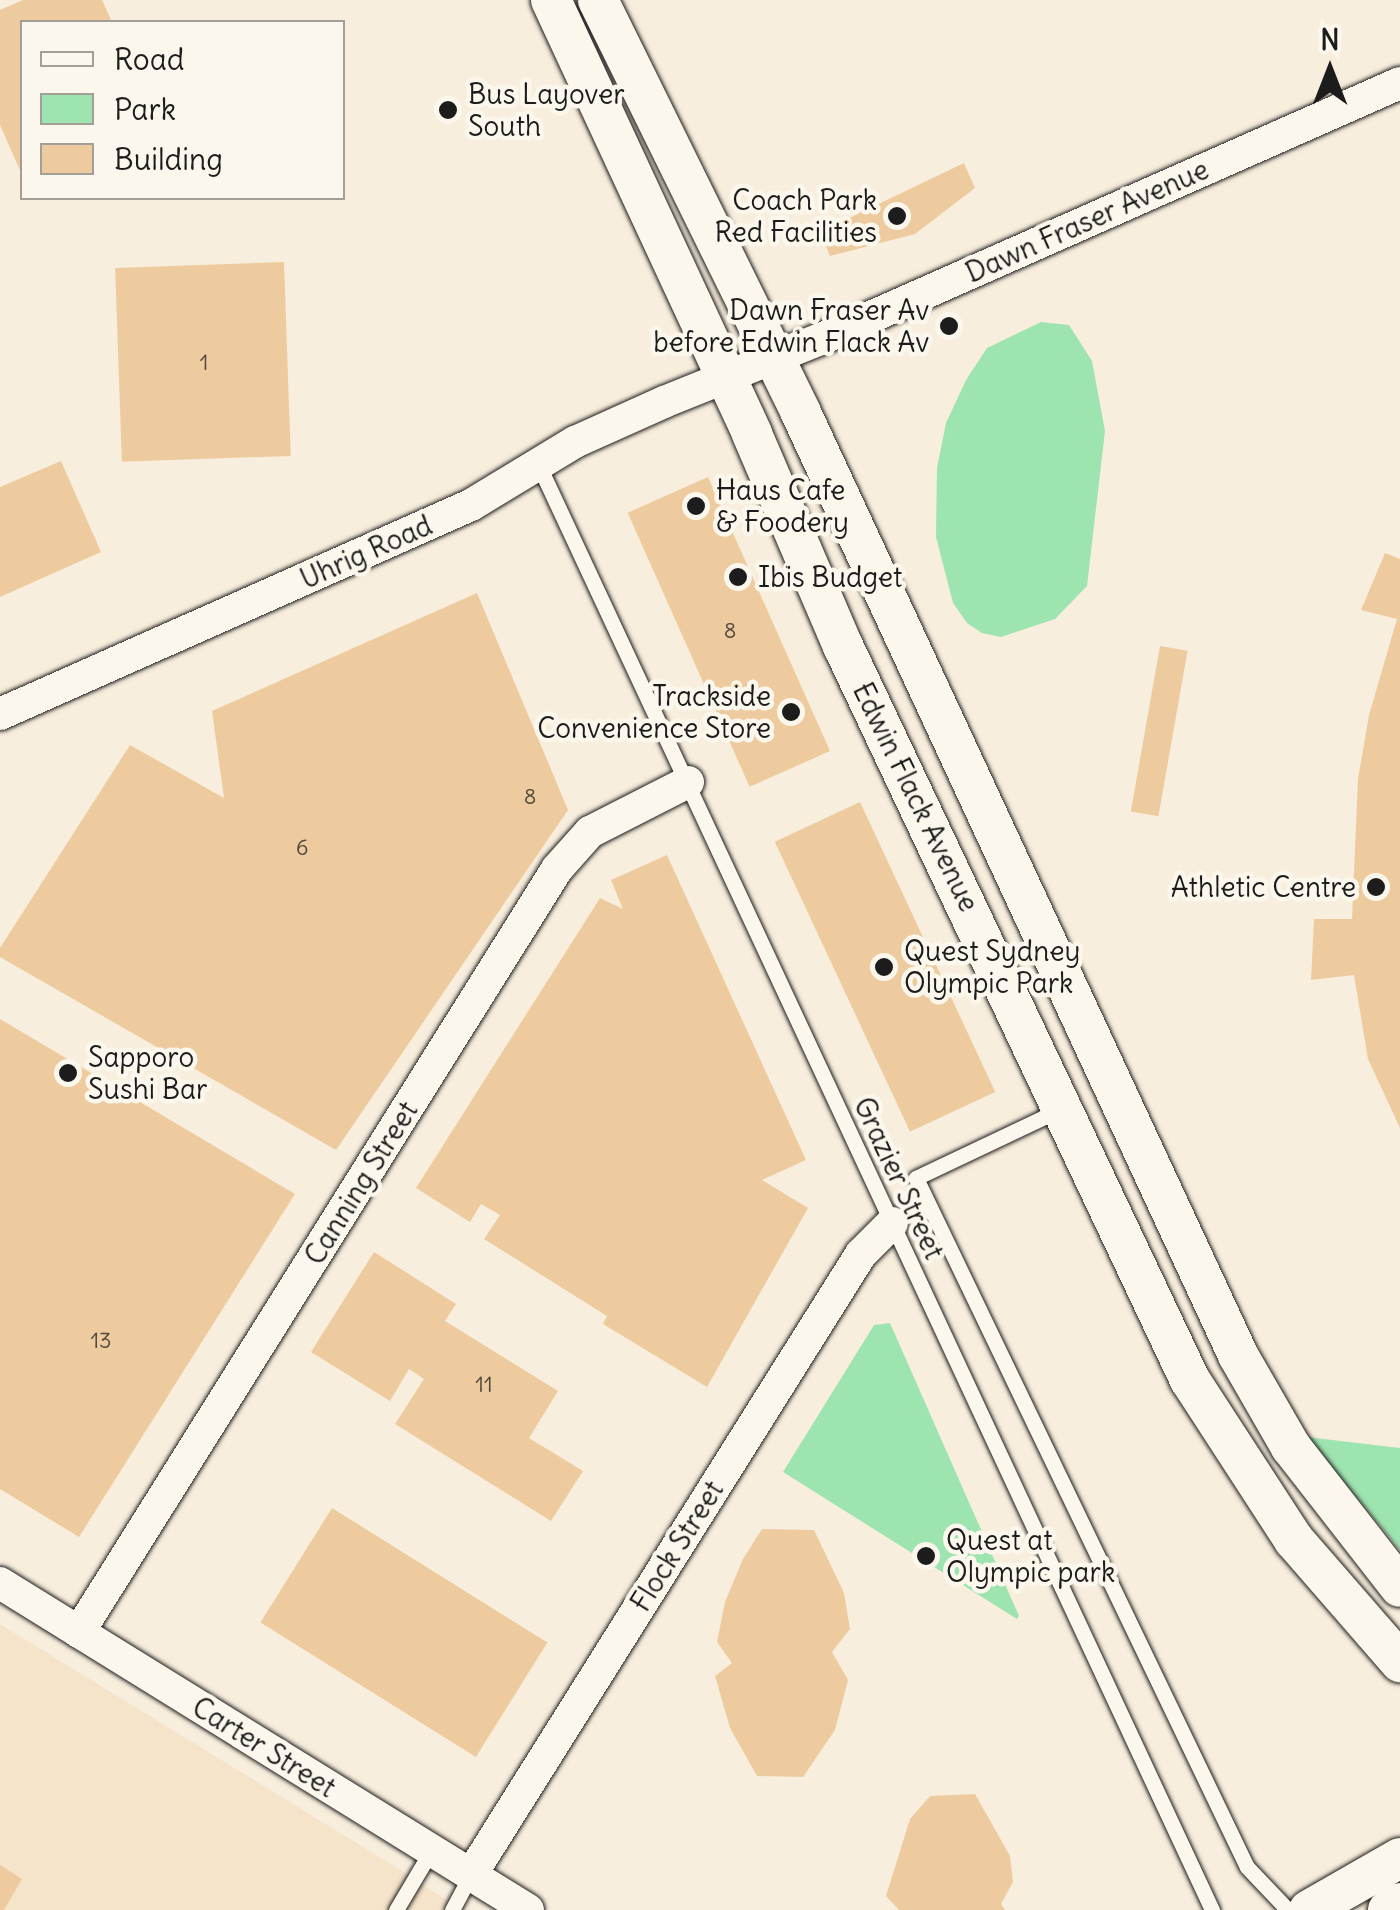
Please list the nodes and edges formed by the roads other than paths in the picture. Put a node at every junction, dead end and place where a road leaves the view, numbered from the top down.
1 (551, 0) edge
2 (598, 0) edge
3 (1400, 83) edge
4 (773, 356) junction
5 (724, 376) junction
6 (540, 468) junction
7 (0, 714) edge
8 (688, 782) junction
9 (1064, 1108) junction
10 (892, 1223) junction
11 (0, 1584) edge
12 (1400, 1587) edge
13 (80, 1632) junction
14 (1400, 1662) edge
15 (432, 1851) junction
16 (1400, 1858) edge
17 (471, 1875) junction
18 (1400, 1903) edge
19 (396, 1910) edge
20 (452, 1910) edge
21 (528, 1910) edge
22 (1212, 1910) edge
23 (1288, 1910) edge
24 (1310, 1910) edge
25 (1388, 1910) edge

1 - 5 street, Edwin Flack Avenue
2 - 4 street, Edwin Flack Avenue
3 - 4 street, Dawn Fraser Avenue
4 - 5 street, Dawn Fraser Avenue
4 - 12 street, Edwin Flack Avenue
5 - 6 street, Uhrig Road
5 - 9 street, Edwin Flack Avenue
6 - 7 street, Uhrig Road
6 - 8 lane, Grazier Street
8 - 10 lane, Grazier Street
8 - 13 street, Canning Street
9 - 14 street, Edwin Flack Avenue
9 - 23 lane
10 - 17 street, Flock Street
10 - 22 lane, Grazier Street
11 - 13 street, Carter Street
13 - 15 street, Carter Street
15 - 17 street, Carter Street
15 - 19 lane
16 - 24 street
17 - 20 lane
17 - 21 street, Carter Street
18 - 25 street

